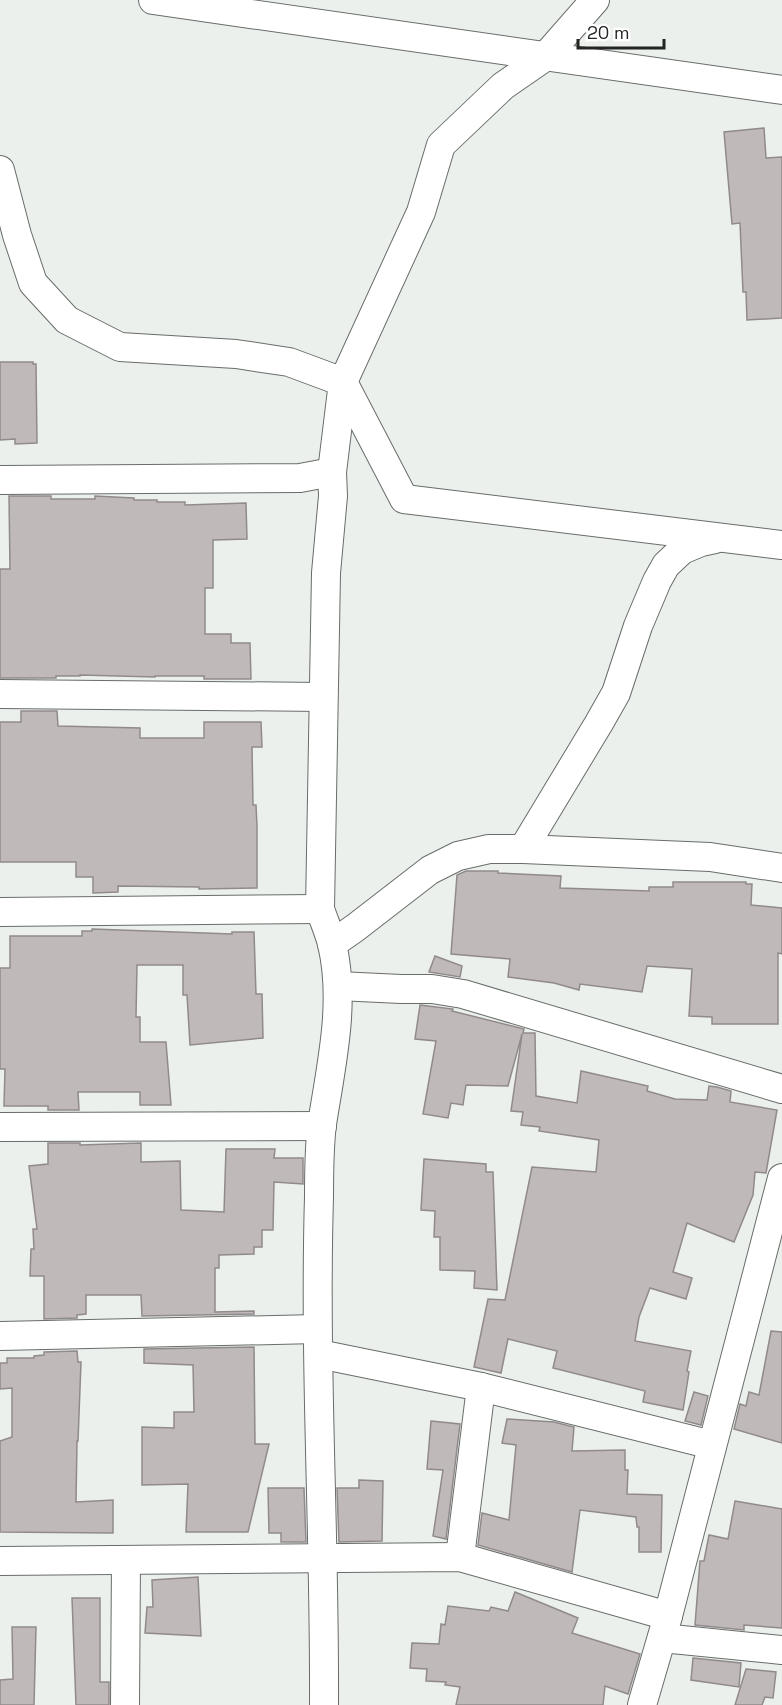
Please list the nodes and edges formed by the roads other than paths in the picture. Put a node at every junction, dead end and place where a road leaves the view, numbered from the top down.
1 (153, 0) edge
2 (595, 0) edge
3 (545, 57) junction
4 (782, 90) edge
5 (0, 170) edge
6 (343, 382) junction
7 (332, 472) junction
8 (0, 480) edge
9 (721, 538) junction
10 (782, 544) edge
11 (0, 694) edge
12 (323, 697) junction
13 (523, 849) junction
14 (782, 868) edge
15 (320, 909) junction
16 (0, 912) edge
17 (332, 944) junction
18 (338, 986) junction
19 (782, 1089) edge
20 (322, 1126) junction
21 (0, 1127) edge
22 (782, 1178) edge
23 (0, 1336) edge
24 (318, 1341) junction
25 (481, 1387) junction
26 (712, 1445) junction
27 (460, 1557) junction
28 (322, 1559) junction
29 (126, 1560) junction
30 (0, 1561) edge
31 (665, 1627) junction
32 (782, 1650) edge
33 (125, 1705) edge
34 (324, 1705) edge
35 (642, 1705) edge

1 - 3 street
2 - 3 street
3 - 4 street
3 - 6 street
5 - 6 street
6 - 7 street
6 - 9 street
7 - 8 street
7 - 12 street
9 - 10 street
9 - 13 street
11 - 12 street
12 - 15 street
13 - 14 street
13 - 17 street
15 - 16 street
15 - 17 street
17 - 18 street
18 - 19 street
18 - 20 street
20 - 21 street
20 - 24 street
22 - 26 street
23 - 24 street
24 - 25 street
24 - 28 street
25 - 26 street
25 - 27 street
26 - 31 street
27 - 28 street
27 - 31 street
28 - 29 street
28 - 34 street
29 - 30 street
29 - 33 street
31 - 32 street
31 - 35 street

